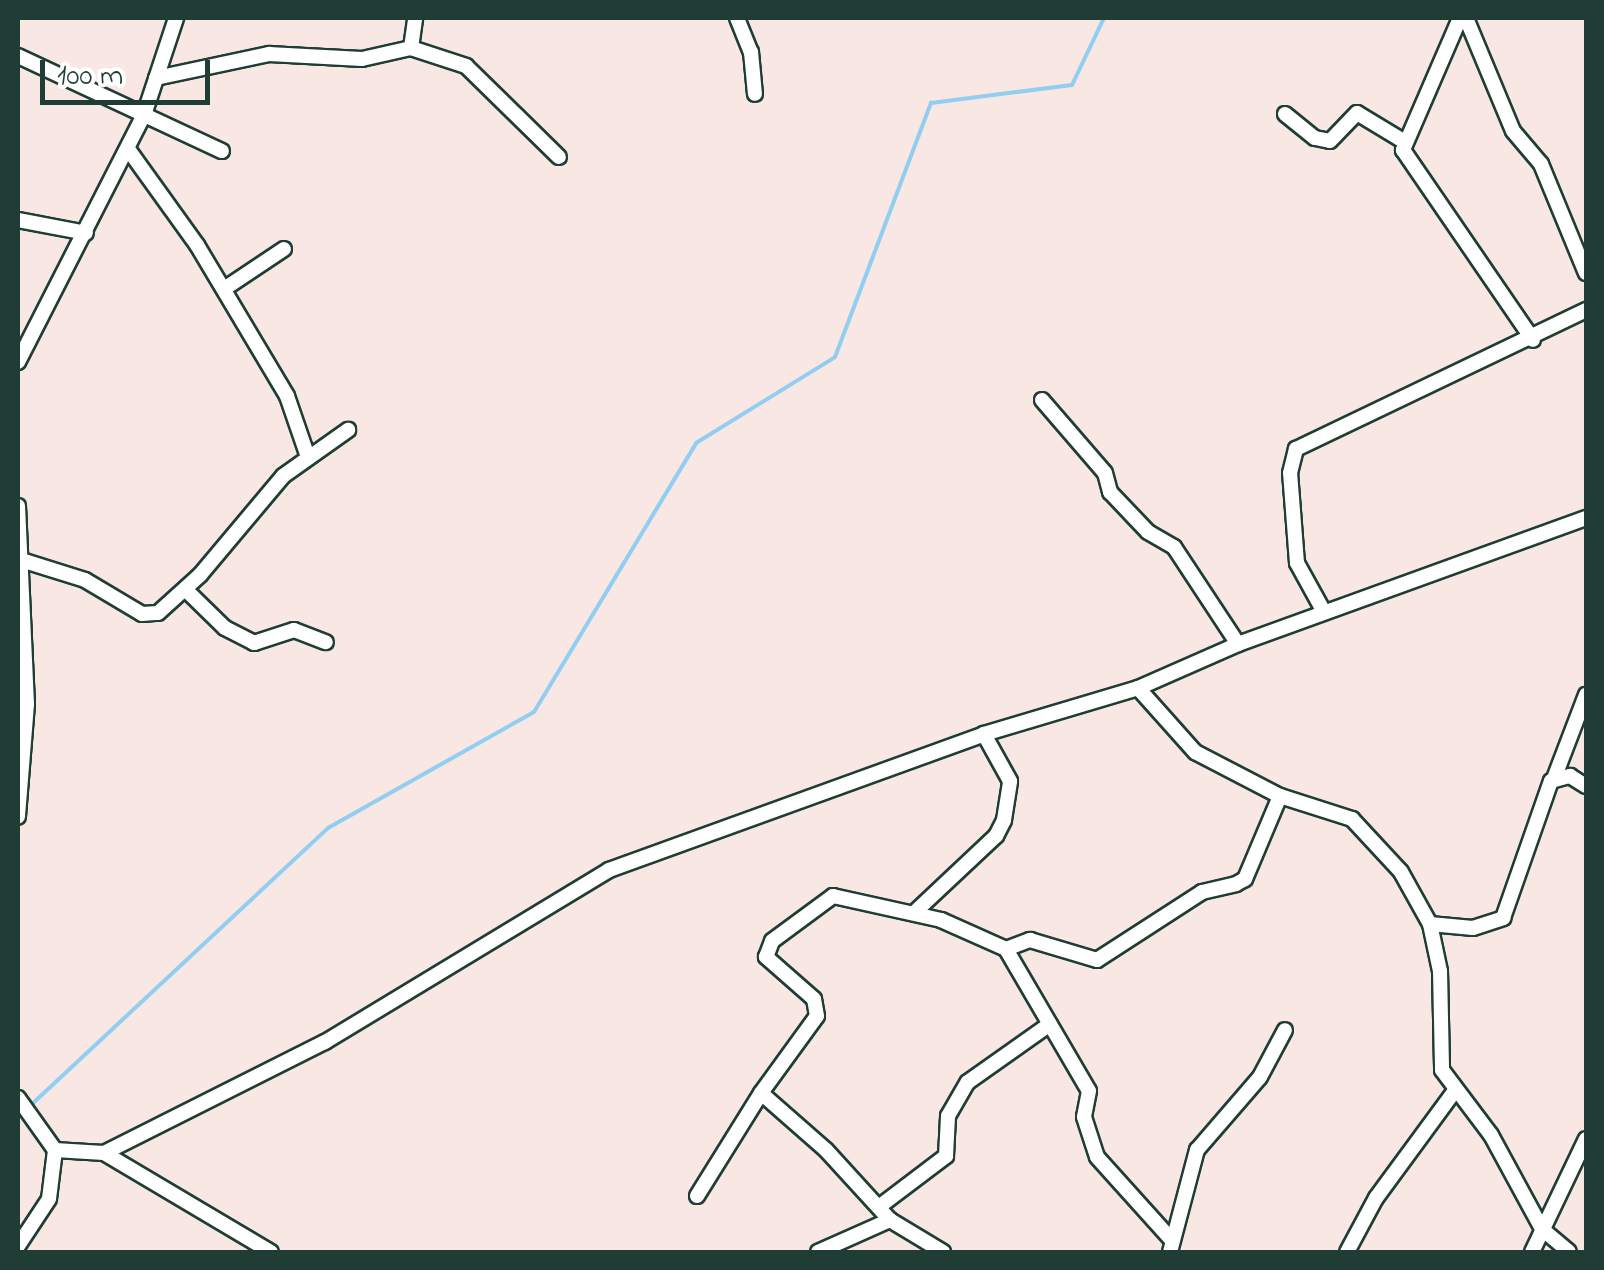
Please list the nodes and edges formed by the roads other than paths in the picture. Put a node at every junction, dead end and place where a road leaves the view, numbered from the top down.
1 (176, 18) edge
2 (415, 18) edge
3 (737, 18) edge
4 (1463, 18) edge
5 (411, 48) junction
6 (18, 56) edge
7 (156, 78) junction
8 (755, 94) dead end
9 (144, 114) junction
10 (1285, 114) dead end
11 (1405, 142) junction
12 (128, 149) junction
13 (222, 151) dead end
14 (559, 157) dead end
15 (18, 220) edge
16 (86, 233) junction
17 (284, 249) dead end
18 (1586, 273) edge
19 (224, 289) junction
20 (1586, 310) edge
21 (1533, 340) junction
22 (18, 362) edge
23 (1042, 400) dead end
24 (348, 430) dead end
25 (307, 454) junction
26 (18, 506) edge
27 (1586, 518) edge
28 (19, 560) edge
29 (186, 590) junction
30 (1324, 612) junction
31 (326, 642) dead end
32 (1238, 644) junction
33 (1138, 688) junction
34 (1586, 695) edge
35 (22, 702) edge
36 (984, 734) junction
37 (1555, 776) junction
38 (1586, 786) edge
39 (1280, 796) junction
40 (18, 818) edge
41 (916, 911) junction
42 (1430, 924) junction
43 (1006, 949) junction
44 (1050, 1024) junction
45 (1284, 1030) dead end
46 (1454, 1092) junction
47 (761, 1094) junction
48 (18, 1098) edge
49 (1586, 1140) edge
50 (55, 1150) junction
51 (104, 1153) junction
52 (697, 1196) dead end
53 (880, 1206) junction
54 (890, 1220) junction
55 (1542, 1229) junction
56 (1170, 1245) edge
57 (18, 1246) edge
58 (1352, 1250) edge
59 (271, 1252) edge
60 (818, 1252) edge
61 (943, 1252) edge
62 (1532, 1252) edge
63 (1568, 1252) edge

1 - 7 street
2 - 5 street
3 - 8 street
4 - 11 street
4 - 18 street
5 - 7 street
5 - 14 street
6 - 9 street
7 - 9 street
9 - 12 street
9 - 13 street
10 - 11 street
11 - 21 street
12 - 16 street
12 - 19 street
15 - 16 street
16 - 22 street
17 - 19 street
19 - 25 street
20 - 21 street
21 - 30 street
23 - 32 street
24 - 25 street
25 - 29 street
26 - 28 street
27 - 30 street
28 - 29 street
28 - 35 street
29 - 31 street
30 - 32 street
32 - 33 street
33 - 36 street
33 - 39 street
34 - 37 street
35 - 40 street
36 - 41 street
36 - 51 street
37 - 38 street
37 - 42 street
39 - 42 street
39 - 43 street
41 - 43 street
41 - 47 street
42 - 46 street
43 - 44 street
44 - 53 street
44 - 56 street
45 - 56 street
46 - 55 street
46 - 58 street
47 - 52 street
47 - 53 street
48 - 50 street
49 - 55 street
50 - 51 street
50 - 57 street
51 - 59 street
53 - 54 street
54 - 60 street
54 - 61 street
55 - 62 street
55 - 63 street

